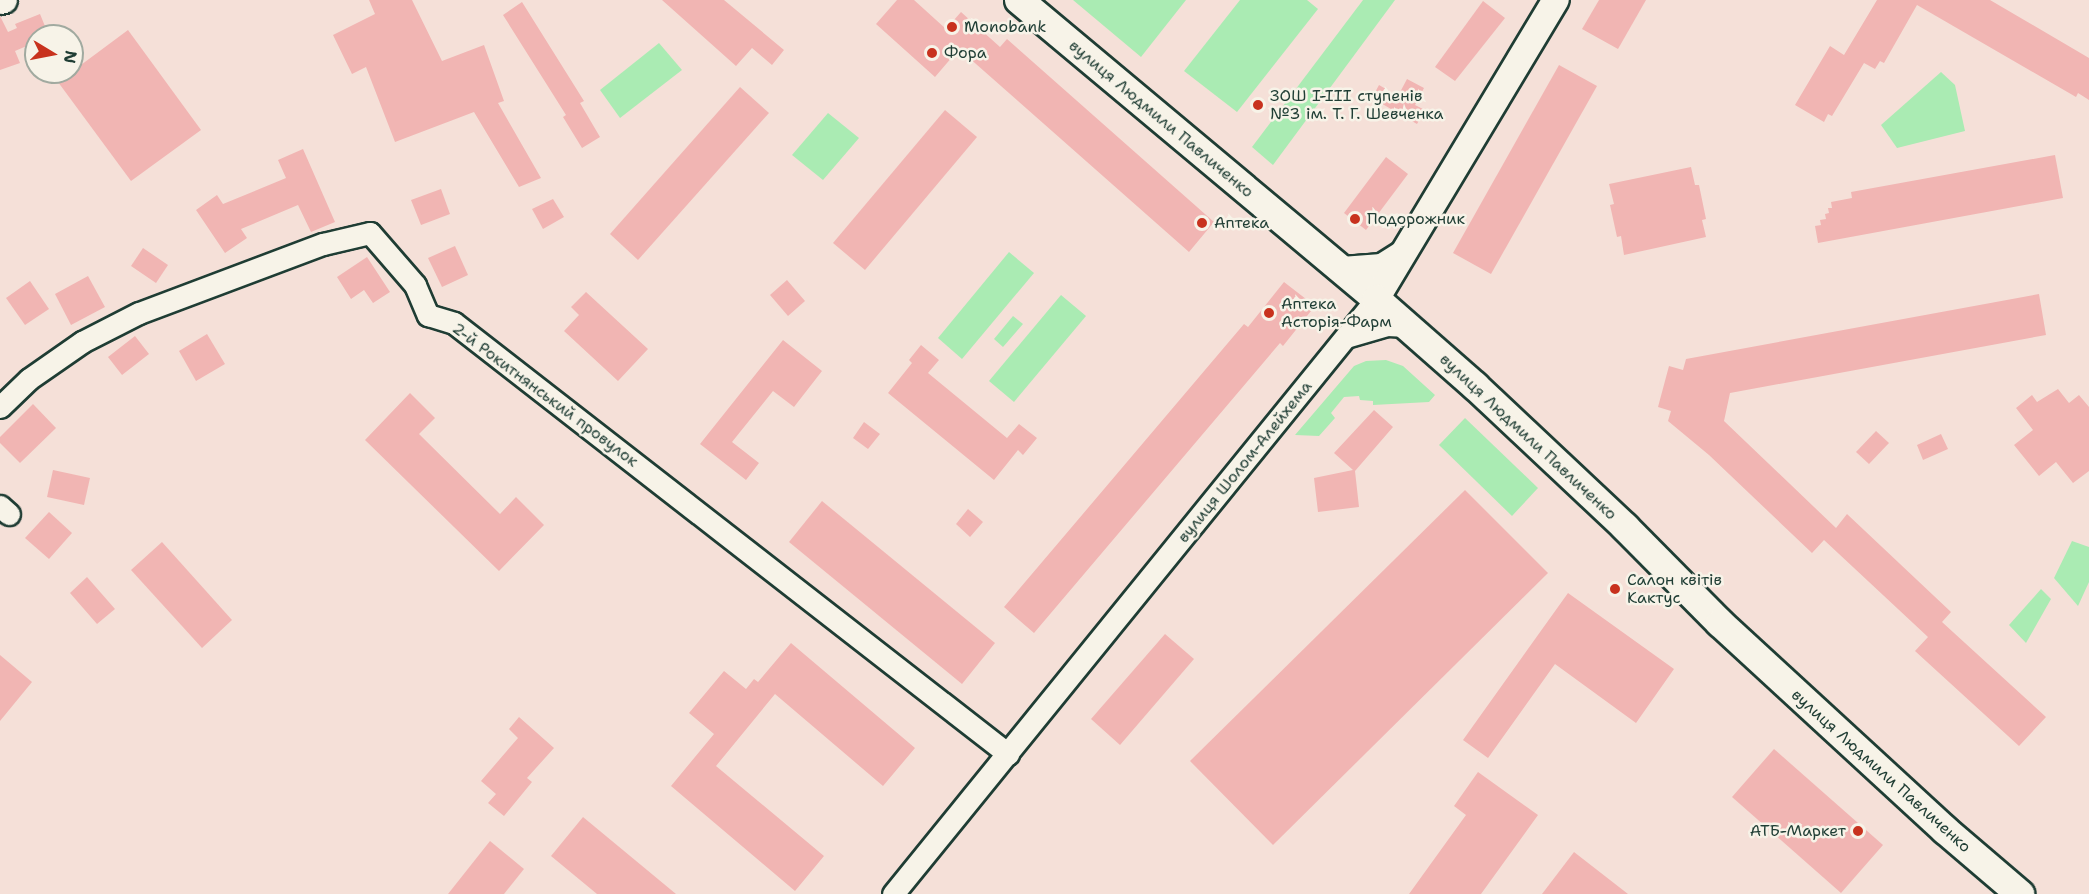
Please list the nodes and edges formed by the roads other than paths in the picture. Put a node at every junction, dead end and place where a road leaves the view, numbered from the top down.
1 (1019, 0) edge
2 (1556, 0) edge
3 (1401, 255) junction
4 (1341, 270) junction
5 (1376, 299) junction
6 (1407, 326) junction
7 (1346, 337) junction
8 (0, 407) edge
9 (1008, 754) junction
10 (892, 894) edge
11 (2020, 894) edge

1 - 4 main road, вулиця Людмили Павличенко
2 - 3 street, вулиця Шолом-Алейхема
3 - 4 street
3 - 5 street, вулиця Шолом-Алейхема
3 - 6 street
4 - 5 main road, вулиця Людмили Павличенко
4 - 7 street
5 - 6 main road, вулиця Людмили Павличенко
5 - 7 street, вулиця Шолом-Алейхема
6 - 7 street
6 - 11 main road, вулиця Людмили Павличенко
7 - 9 street, вулиця Шолом-Алейхема
8 - 9 street, 2-й Рокитнянський провулок
9 - 10 street, вулиця Шолом-Алейхема

